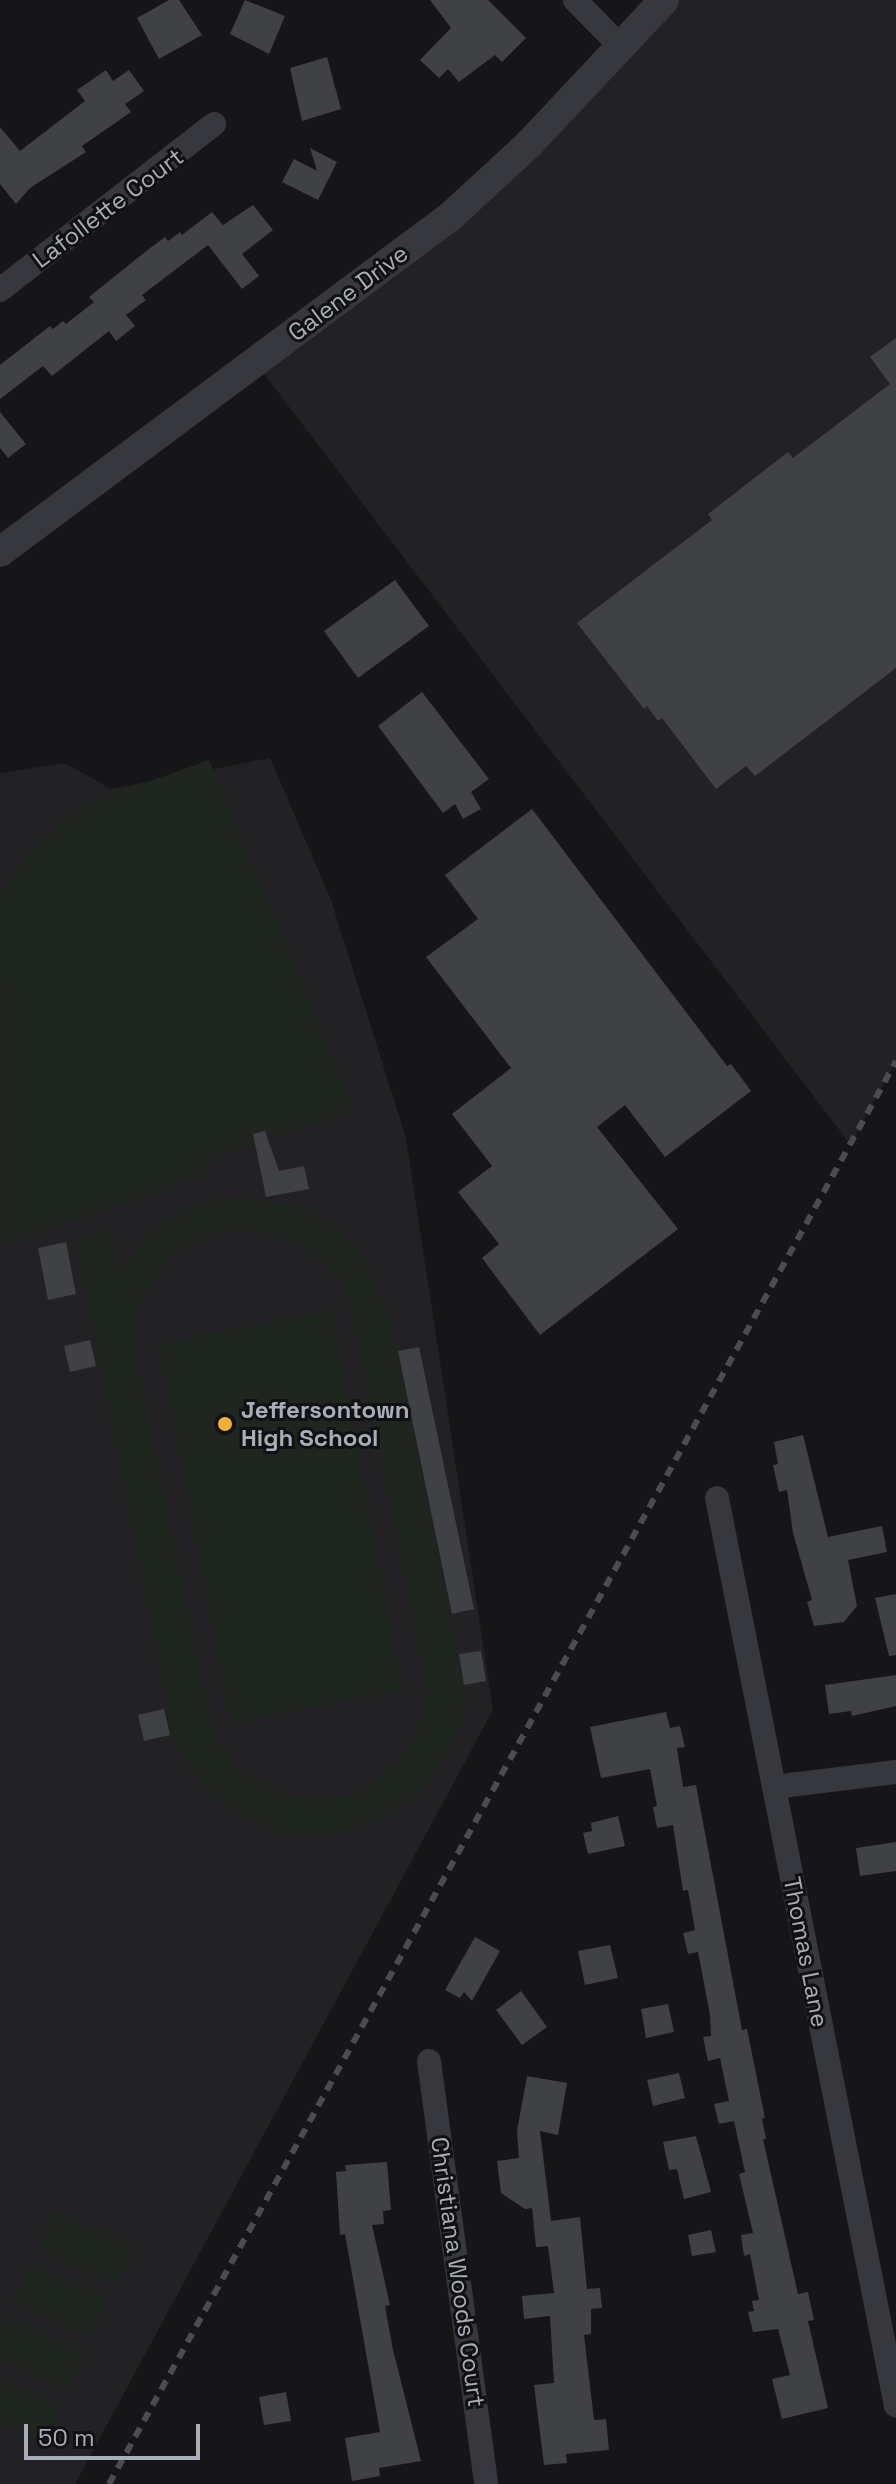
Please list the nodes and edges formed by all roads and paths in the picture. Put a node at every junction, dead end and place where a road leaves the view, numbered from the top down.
1 (575, 0) edge
2 (664, 0) edge
3 (620, 46) junction
4 (214, 124) dead end
5 (0, 290) edge
6 (0, 552) edge
7 (717, 1498) dead end
8 (896, 1772) edge
9 (774, 1787) junction
10 (429, 2061) dead end
11 (896, 2406) edge
12 (486, 2484) edge

1 - 3 street
2 - 3 street, Galene Drive
3 - 6 street, Galene Drive
4 - 5 street, Lafollette Court
7 - 9 street, Thomas Lane
8 - 9 street
9 - 11 street, Thomas Lane
10 - 12 street, Christiana Woods Court

